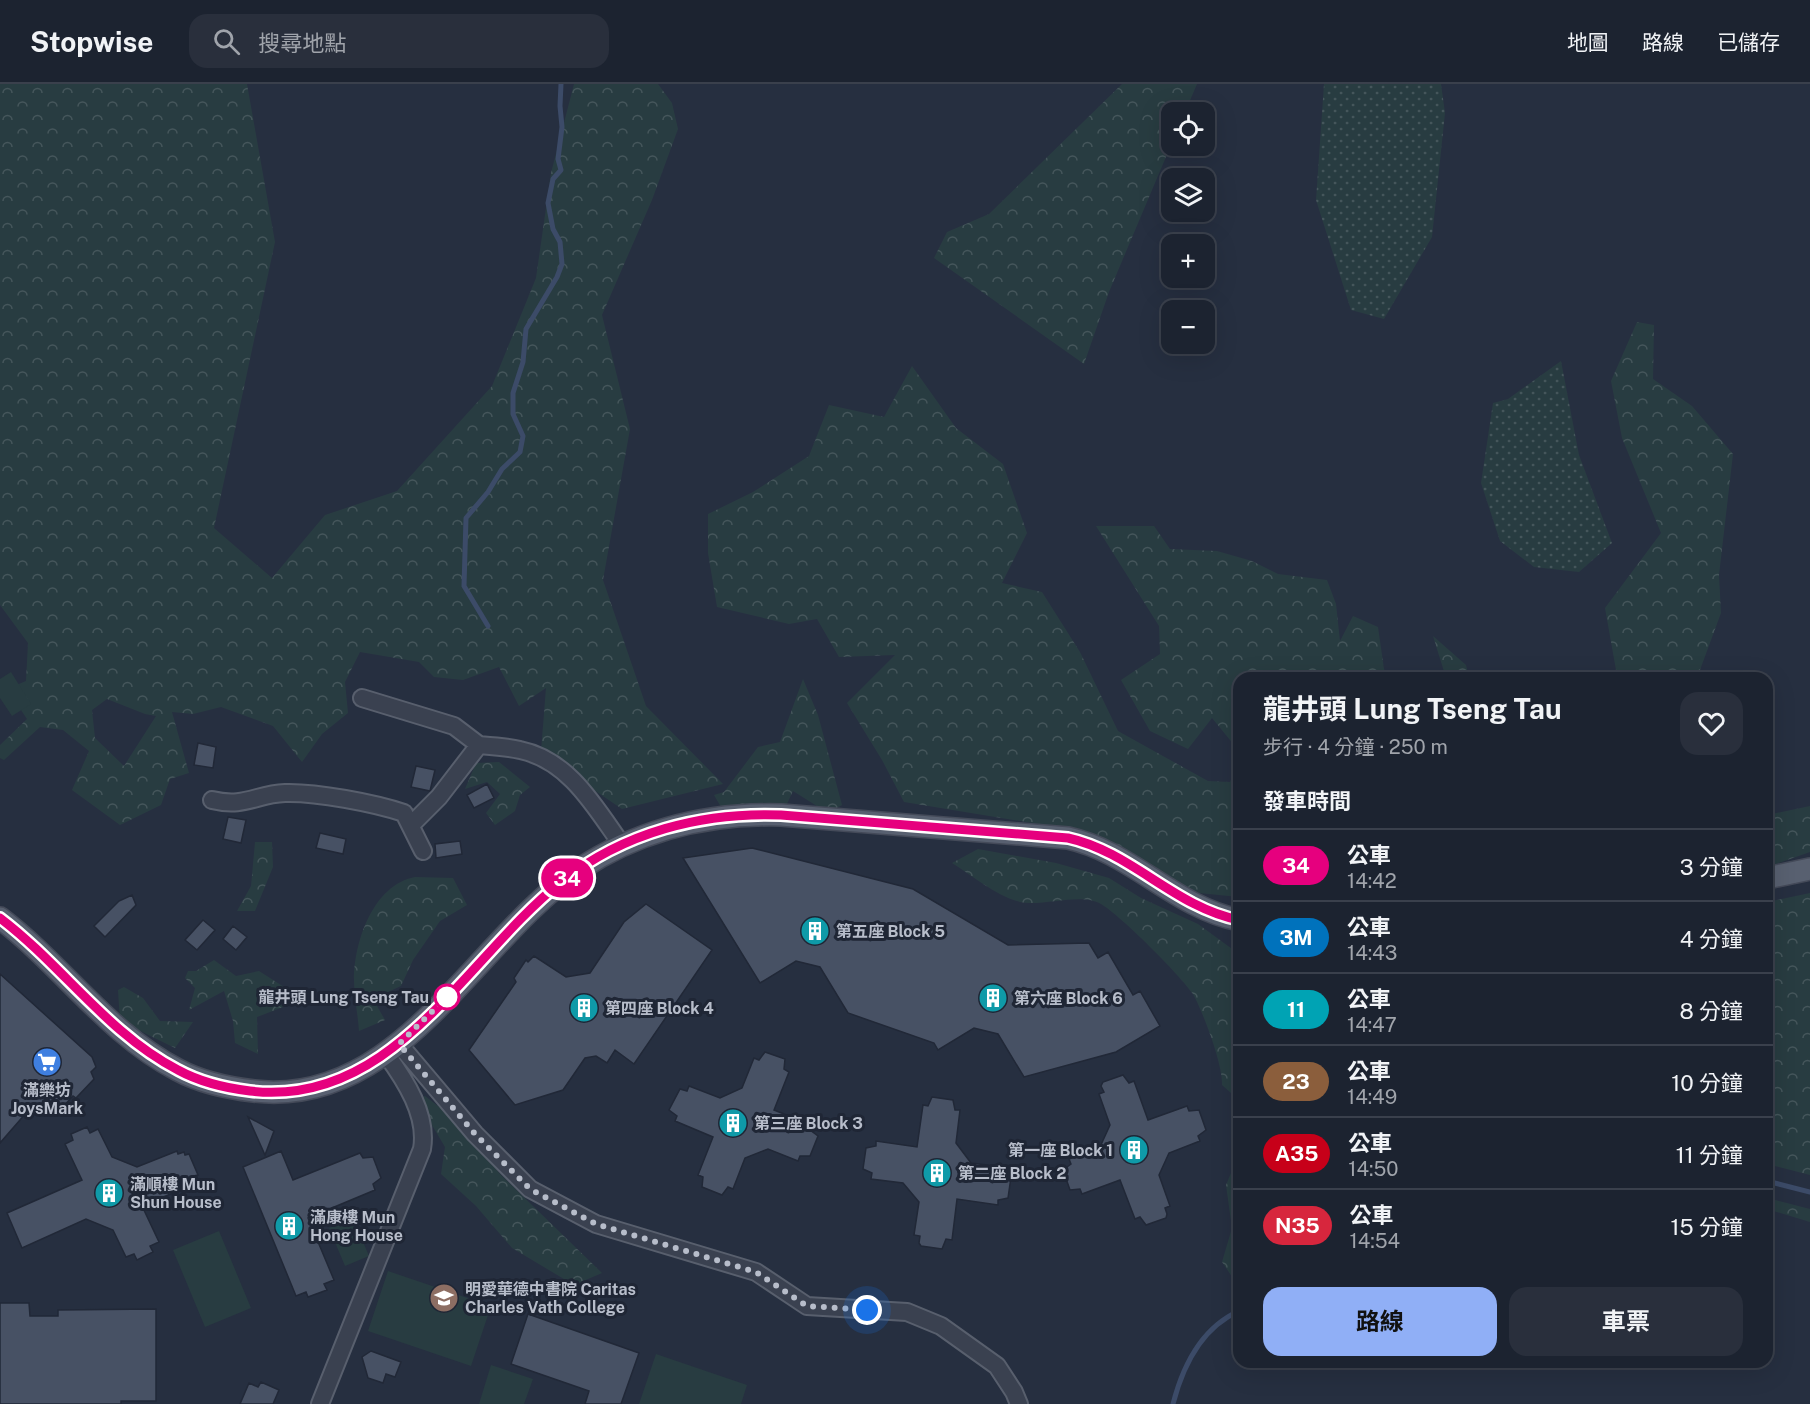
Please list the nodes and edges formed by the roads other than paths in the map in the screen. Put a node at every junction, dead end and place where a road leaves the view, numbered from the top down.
1 (362, 698) dead end
2 (479, 745) junction
3 (212, 800) dead end
4 (412, 824) junction
5 (622, 845) junction
6 (423, 851) dead end
7 (1810, 869) edge
8 (1773, 877) edge
9 (0, 918) edge
10 (1233, 918) edge
11 (393, 1049) junction
12 (320, 1404) edge
13 (1019, 1404) edge

1 - 2 street
2 - 4 street
2 - 5 street
3 - 4 street
4 - 6 street
5 - 10 main road
5 - 11 main road
7 - 8 main road
9 - 11 main road
11 - 12 street
11 - 13 street

